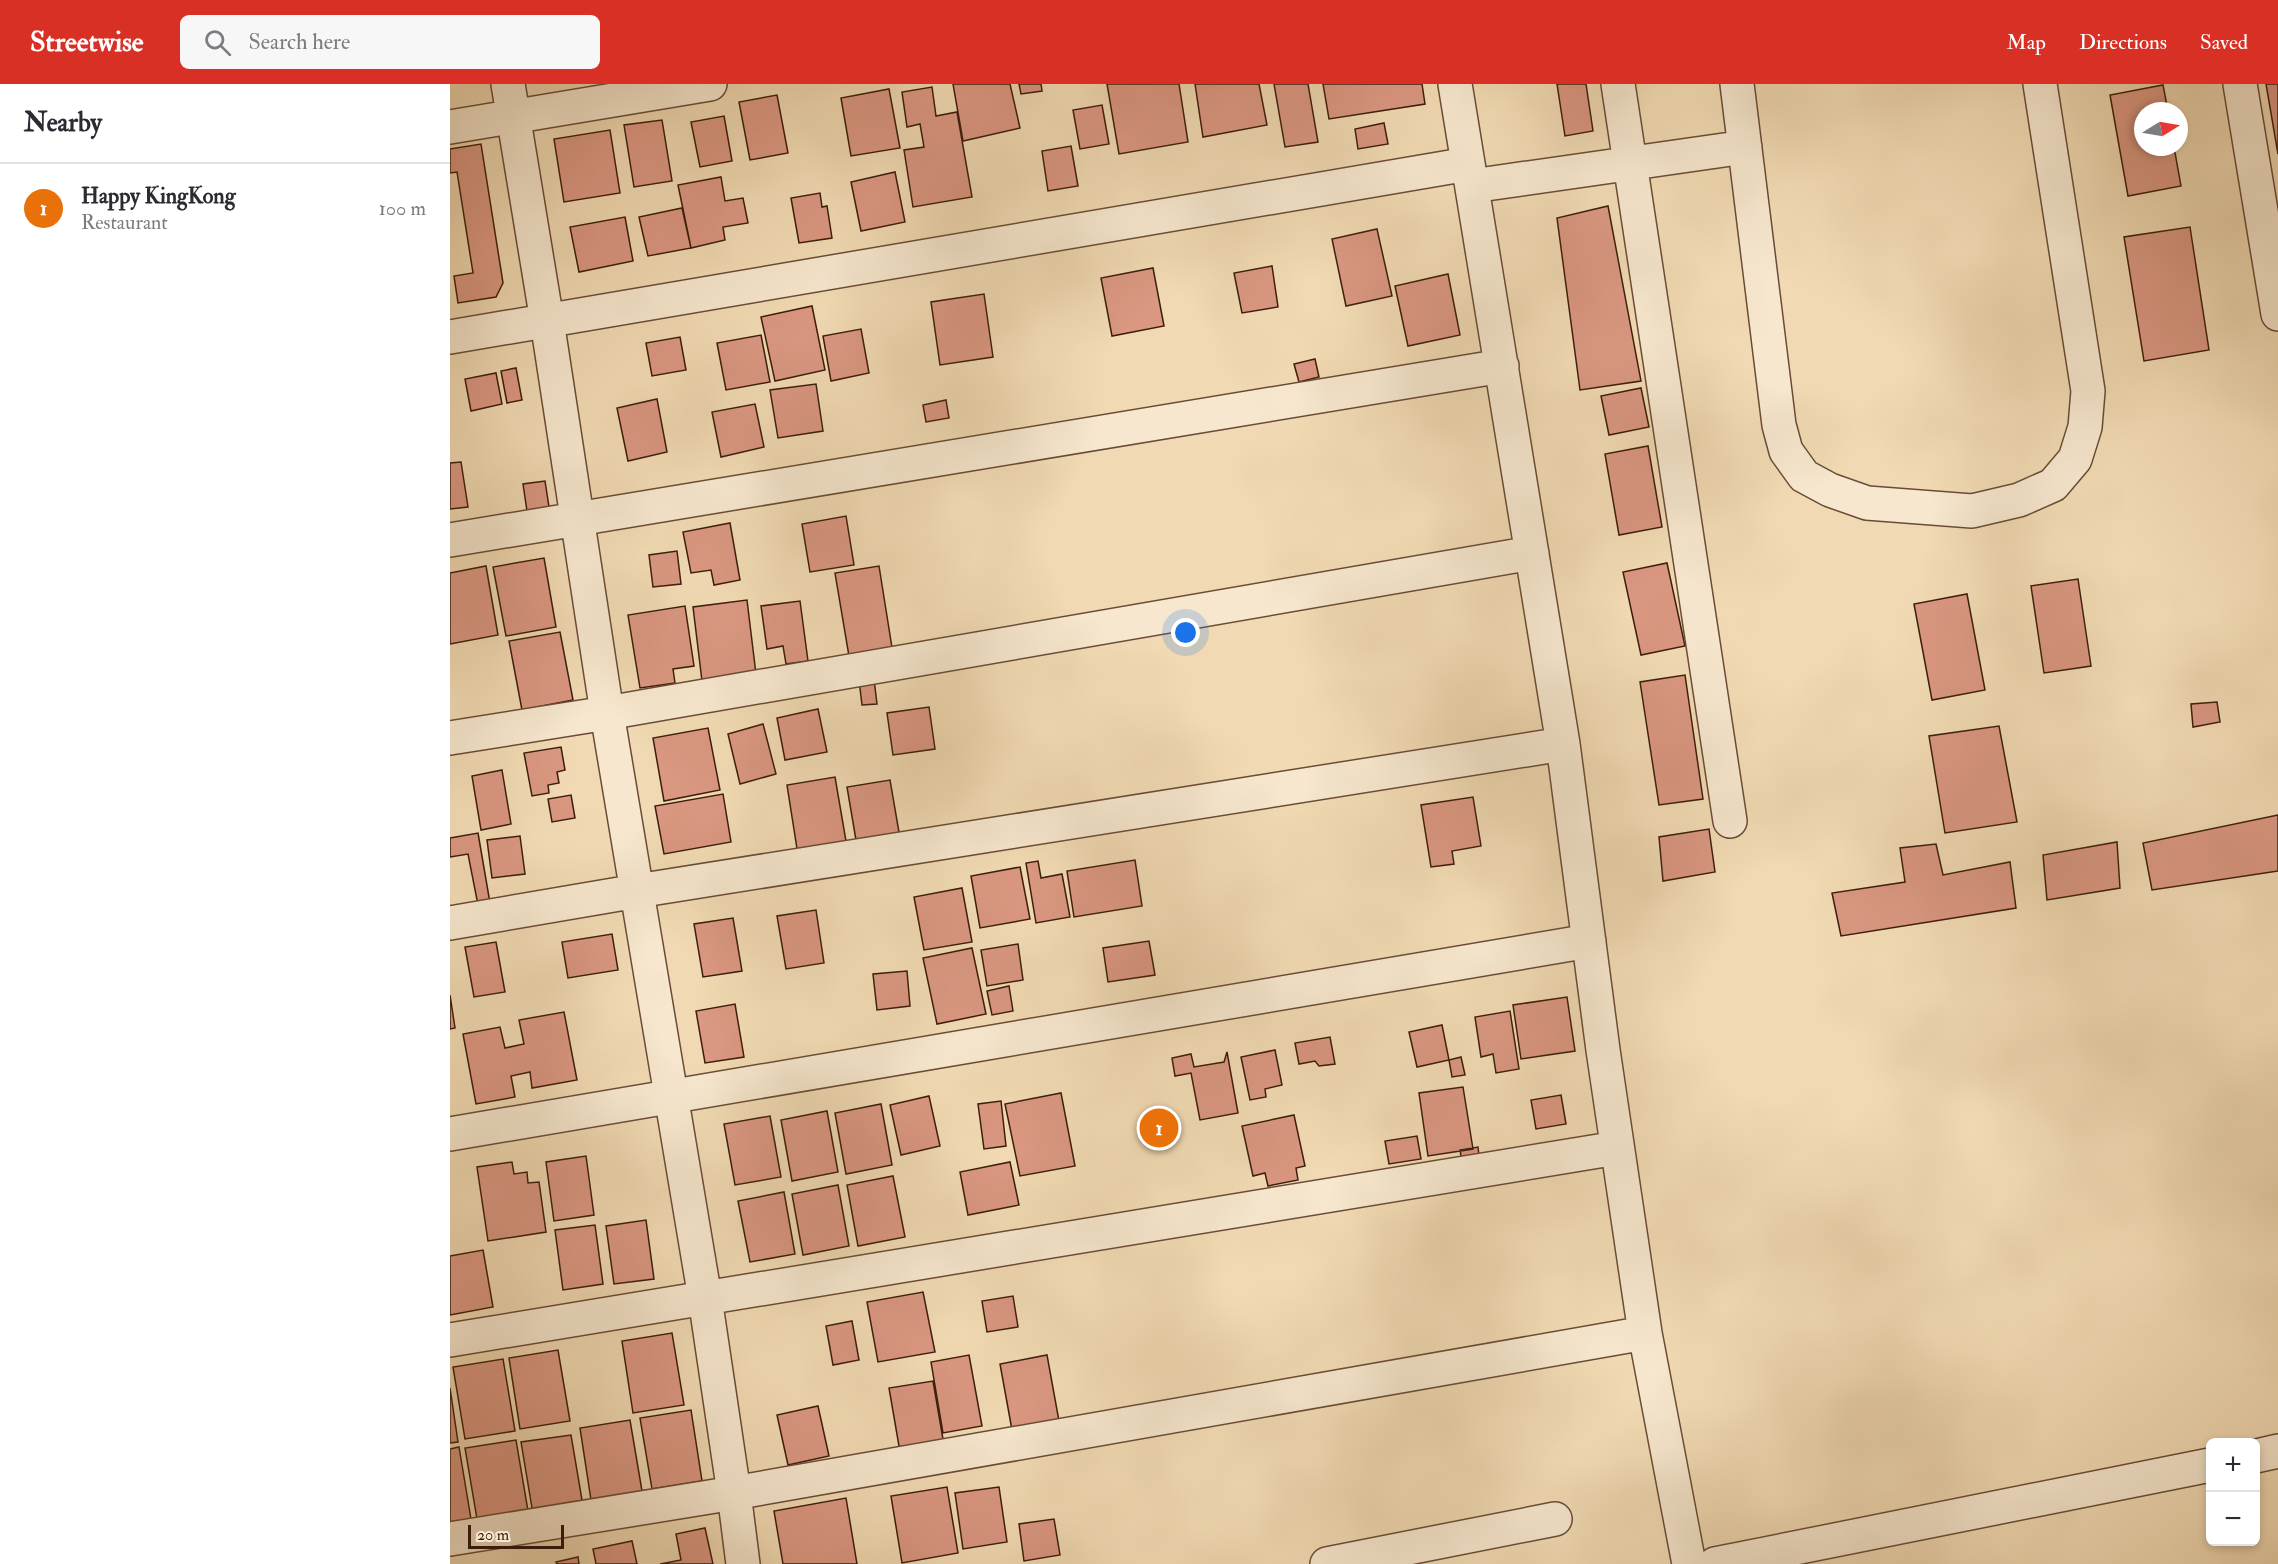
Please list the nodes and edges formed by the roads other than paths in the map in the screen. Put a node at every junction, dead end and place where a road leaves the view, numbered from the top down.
1 (508, 84) edge
2 (710, 84) edge
3 (1455, 84) edge
4 (1618, 84) edge
5 (1737, 84) edge
6 (2040, 84) edge
7 (2240, 84) edge
8 (513, 117) junction
9 (450, 127) edge
10 (1745, 147) junction
11 (1630, 163) junction
12 (1470, 175) junction
13 (2278, 314) edge
14 (547, 321) junction
15 (450, 336) edge
16 (1502, 366) junction
17 (575, 519) junction
18 (450, 540) edge
19 (1532, 553) junction
20 (607, 713) junction
21 (450, 738) edge
22 (1563, 744) junction
23 (1730, 821) dead end
24 (638, 891) junction
25 (450, 923) edge
26 (1588, 941) junction
27 (672, 1095) junction
28 (450, 1134) edge
29 (1617, 1148) junction
30 (705, 1298) junction
31 (1645, 1333) junction
32 (450, 1340) edge
33 (2278, 1451) edge
34 (2260, 1455) edge
35 (2206, 1466) edge
36 (735, 1493) junction
37 (1556, 1519) dead end
38 (450, 1539) edge
39 (743, 1564) edge
40 (1327, 1564) edge
41 (1689, 1564) edge
42 (1715, 1564) edge

1 - 8 street
2 - 8 street
3 - 12 street
4 - 11 street
5 - 10 street
6 - 10 street
7 - 13 street
8 - 9 street
8 - 14 street
10 - 11 street
11 - 12 street
11 - 23 street
12 - 14 street
12 - 16 street
14 - 15 street
14 - 17 street
16 - 17 street
16 - 19 street
17 - 18 street
17 - 20 street
19 - 20 street
19 - 22 street
20 - 21 street
20 - 24 street
22 - 24 street
22 - 26 street
24 - 25 street
24 - 27 street
26 - 27 street
26 - 29 street
27 - 28 street
27 - 30 street
29 - 30 street
29 - 31 street
30 - 32 street
30 - 36 street
31 - 36 street
31 - 41 street
33 - 34 street
35 - 42 street
36 - 38 street
36 - 39 street
37 - 40 street

